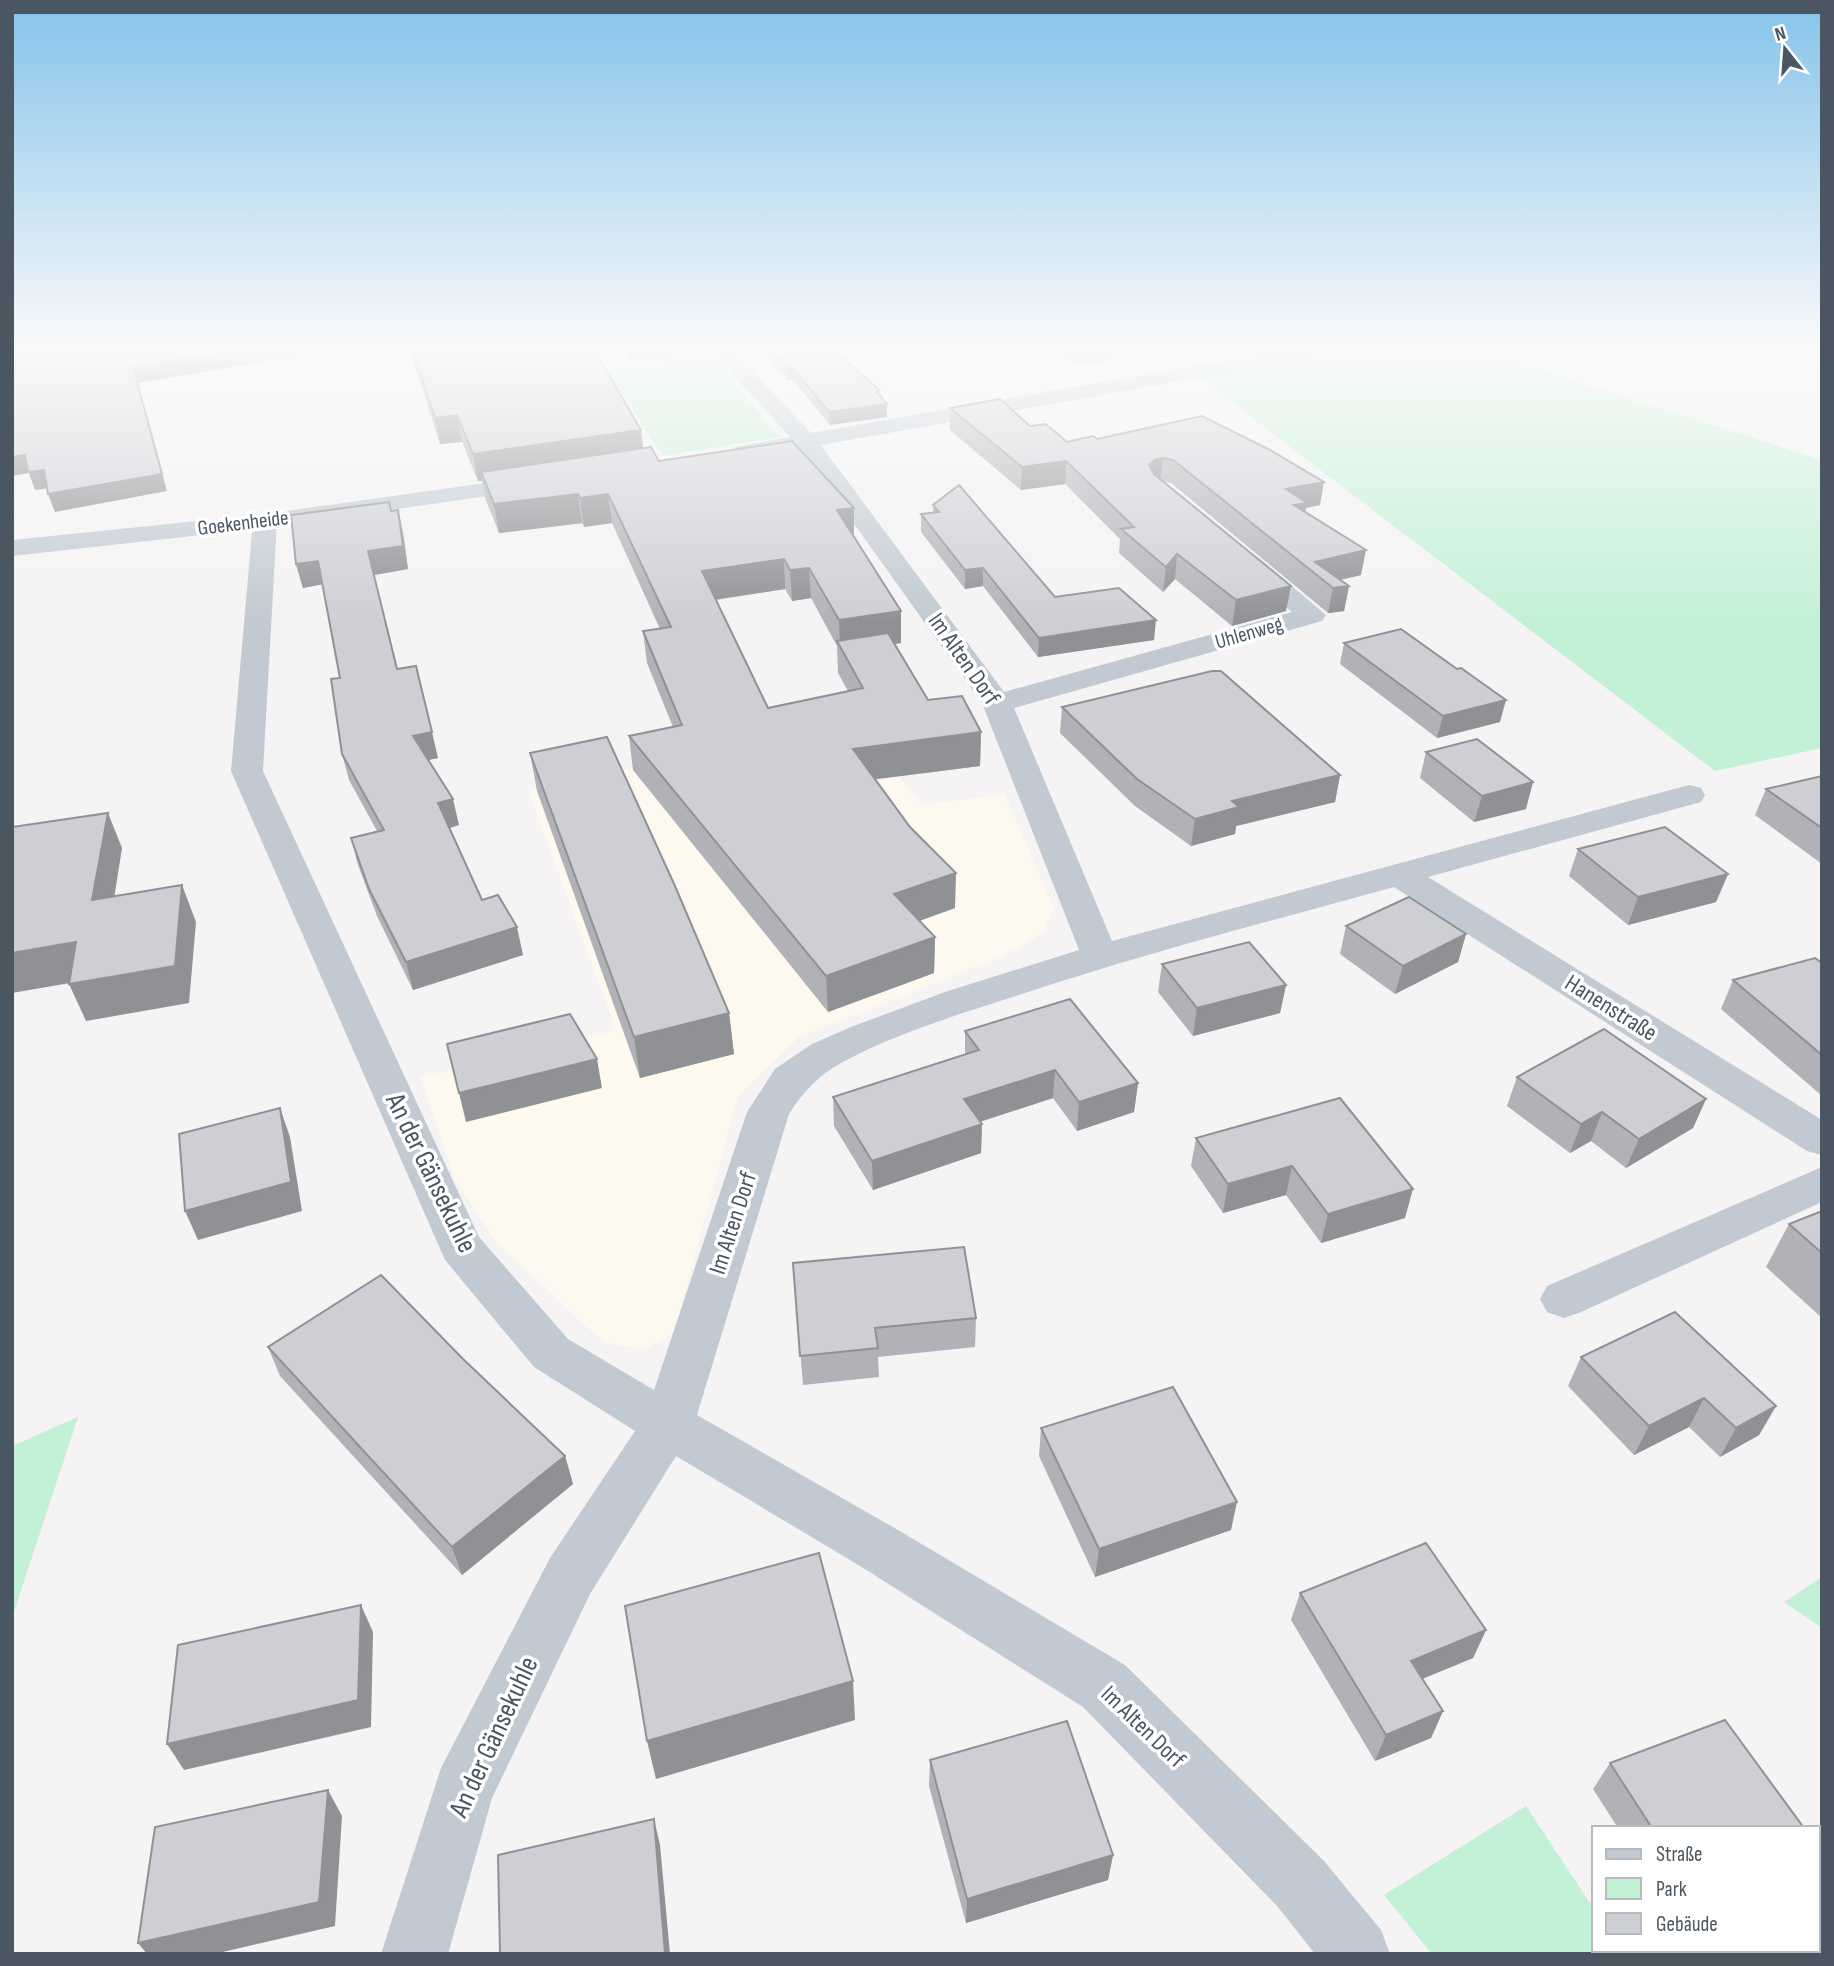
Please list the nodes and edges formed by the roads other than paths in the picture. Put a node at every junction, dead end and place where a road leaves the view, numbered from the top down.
1 (813, 440) edge
2 (806, 441) junction
3 (723, 455) edge
4 (558, 480) edge
5 (265, 521) junction
6 (12, 548) edge
7 (1231, 548) edge
8 (998, 703) junction
9 (1689, 795) dead end
10 (1401, 876) junction
11 (1100, 956) junction
12 (1822, 1140) edge
13 (1822, 1183) edge
14 (1564, 1299) dead end
15 (668, 1425) junction
16 (414, 1954) edge
17 (1357, 1954) edge

1 - 2 street
2 - 3 street
2 - 8 street, Im Alten Dorf
4 - 5 street, Goekenheide
5 - 6 street, Goekenheide
5 - 15 street, An der Gänsekuhle
7 - 8 street, Uhlenweg
8 - 11 street, Im Alten Dorf
9 - 10 street
10 - 11 street
10 - 12 street, Hanenstraße
11 - 15 street, Im Alten Dorf
13 - 14 street
15 - 16 street, An der Gänsekuhle
15 - 17 street, Im Alten Dorf

